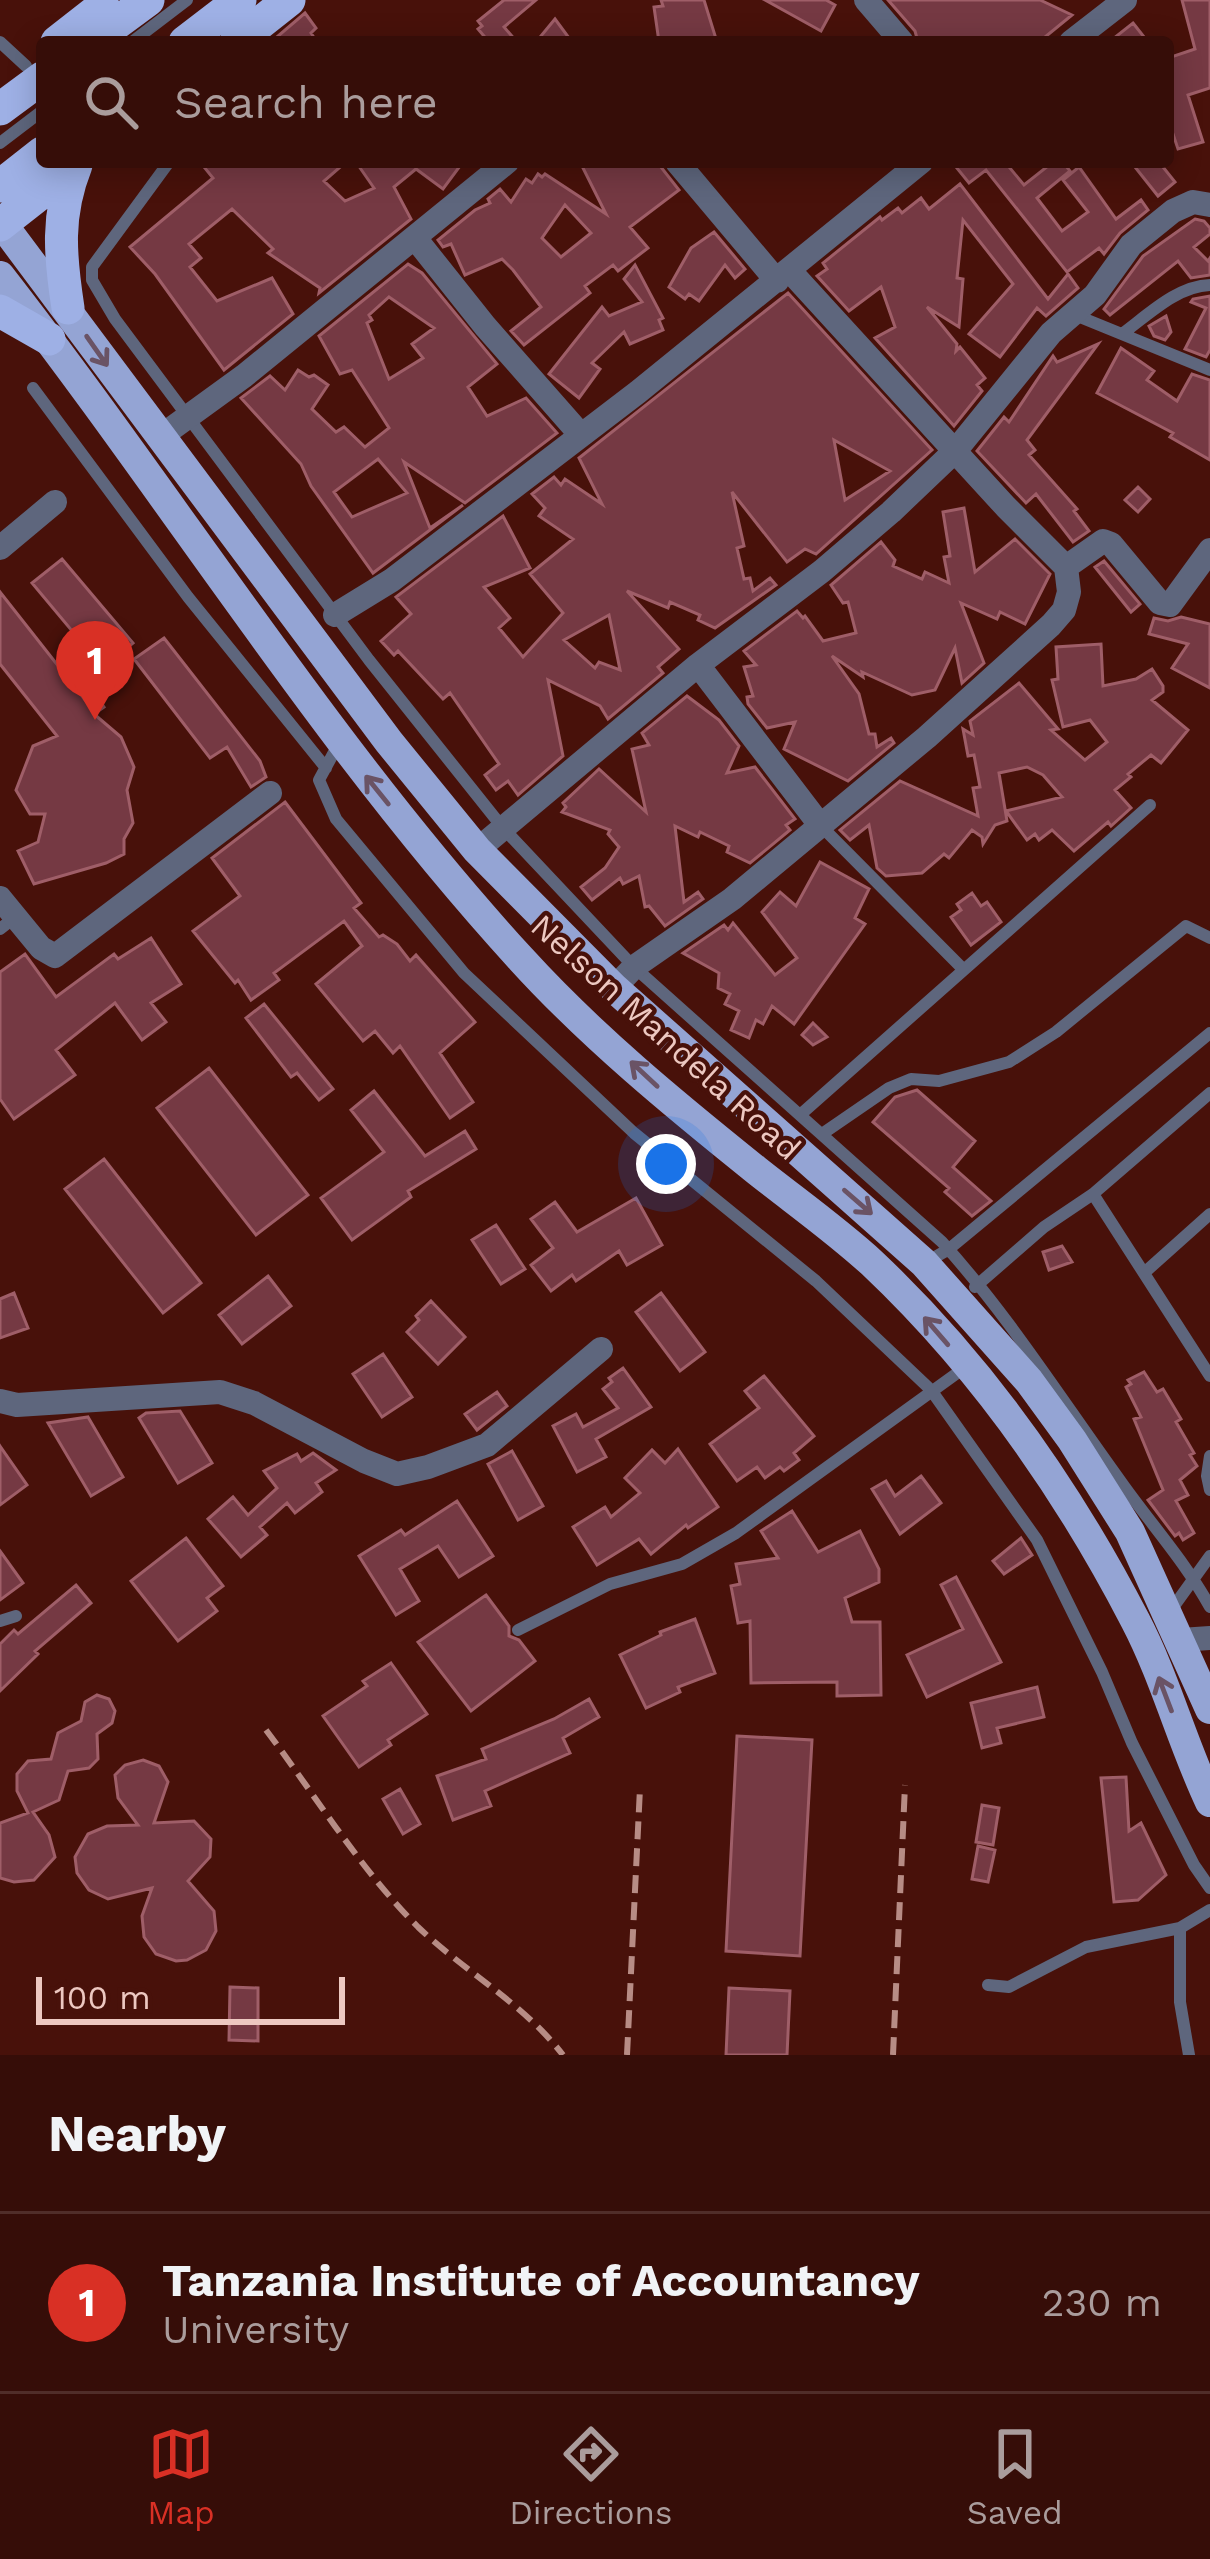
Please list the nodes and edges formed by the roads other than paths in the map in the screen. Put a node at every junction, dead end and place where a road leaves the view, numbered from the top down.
1 (111, 0) edge
2 (148, 0) edge
3 (187, 0) edge
4 (240, 0) edge
5 (289, 0) edge
6 (866, 0) edge
7 (1125, 0) edge
8 (65, 36) edge
9 (99, 36) edge
10 (140, 36) edge
11 (193, 36) edge
12 (244, 36) edge
13 (897, 36) edge
14 (1079, 36) edge
15 (0, 43) edge
16 (20, 73) edge
17 (0, 109) edge
18 (36, 116) edge
19 (0, 143) edge
20 (36, 157) edge
21 (74, 168) edge
22 (78, 168) edge
23 (165, 168) edge
24 (499, 168) edge
25 (683, 168) edge
26 (914, 168) edge
27 (0, 186) edge
28 (1210, 205) edge
29 (1, 223) edge
30 (415, 238) junction
31 (0, 276) edge
32 (783, 276) junction
33 (1210, 284) edge
34 (68, 308) junction
35 (0, 310) edge
36 (1075, 315) junction
37 (1122, 334) junction
38 (49, 339) junction
39 (1210, 370) edge
40 (33, 388) dead end
41 (188, 418) junction
42 (580, 434) junction
43 (160, 437) junction
44 (956, 450) junction
45 (55, 502) dead end
46 (0, 548) edge
47 (1210, 550) edge
48 (1066, 567) junction
49 (335, 615) junction
50 (698, 664) junction
51 (332, 755) junction
52 (270, 794) dead end
53 (1150, 805) dead end
54 (820, 825) junction
55 (503, 828) junction
56 (477, 850) junction
57 (5, 915) edge
58 (1210, 938) edge
59 (962, 968) junction
60 (624, 977) junction
61 (1210, 1033) edge
62 (1210, 1093) edge
63 (800, 1115) junction
64 (822, 1134) junction
65 (1093, 1194) junction
66 (1210, 1214) edge
67 (937, 1256) junction
68 (1144, 1273) junction
69 (969, 1291) junction
70 (601, 1348) dead end
71 (967, 1366) junction
72 (1210, 1376) edge
73 (931, 1390) junction
74 (0, 1401) edge
75 (1210, 1456) edge
76 (1210, 1490) edge
77 (1210, 1556) edge
78 (1196, 1580) junction
79 (1210, 1607) edge
80 (16, 1616) dead end
81 (0, 1621) edge
82 (518, 1630) dead end
83 (1187, 1630) edge
84 (1210, 1709) edge
85 (1210, 1802) edge
86 (1210, 1888) edge
87 (1210, 1910) edge
88 (1180, 1928) junction
89 (988, 1984) dead end
90 (1189, 2055) edge

1 - 8 highway
2 - 9 highway
3 - 10 lane
4 - 11 highway
5 - 12 highway
6 - 13 street
7 - 14 street
15 - 16 lane
16 - 17 highway
18 - 19 lane
20 - 27 highway
21 - 29 highway
22 - 34 highway
23 - 41 lane
24 - 30 street
25 - 32 street
26 - 32 street
28 - 36 street
29 - 34 main road, Nelson Mandela Road
30 - 41 street
30 - 42 street
31 - 38 main road, Nelson Mandela Road
32 - 42 street
32 - 44 street
33 - 37 lane
34 -> 43 main road, Nelson Mandela Road
35 - 38 highway
36 - 37 lane
36 - 44 street
37 - 39 lane
38 - 51 main road, Nelson Mandela Road
40 - 51 lane
41 - 43 street
41 - 49 lane
42 - 49 street
43 - 56 main road, Nelson Mandela Road
44 - 48 street
44 - 50 street
45 - 46 street
47 - 48 street
48 - 54 street
49 - 55 lane
50 - 54 street
50 - 55 street
71 -> 51 main road, Nelson Mandela Road
51 - 73 lane
52 - 57 street
53 - 59 lane
54 - 59 lane
54 - 60 street
55 - 56 street
55 - 60 lane
56 - 60 main road, Nelson Mandela Road
58 - 64 lane
59 - 63 lane
60 - 63 lane
60 -> 67 main road, Nelson Mandela Road
61 - 67 lane
62 - 65 lane
63 - 64 lane
64 - 67 lane
65 - 68 lane
65 - 69 lane
66 - 68 lane
67 - 69 main road, Nelson Mandela Road
68 - 72 lane
69 - 78 lane
69 - 83 main road, Nelson Mandela Road
70 - 74 street
71 - 73 lane
85 -> 71 main road, Nelson Mandela Road
73 - 82 lane
73 - 86 lane
75 - 76 lane
77 - 78 lane
78 - 79 lane
78 - 83 lane
80 - 81 lane
83 - 84 main road, Nelson Mandela Road
87 - 88 lane
88 - 89 lane
88 - 90 lane

